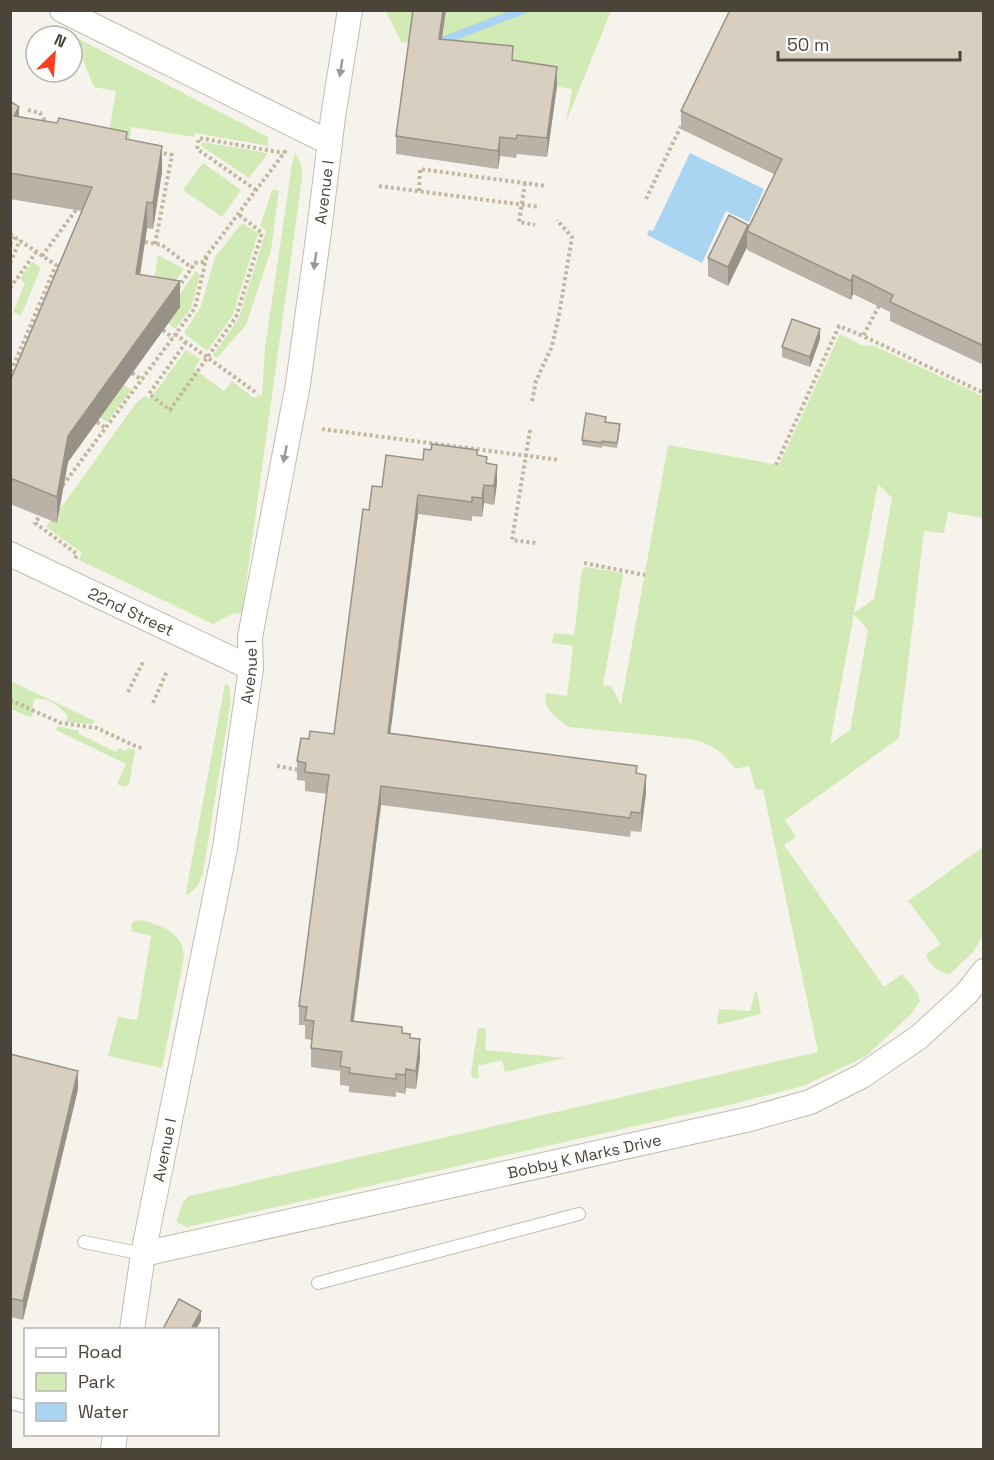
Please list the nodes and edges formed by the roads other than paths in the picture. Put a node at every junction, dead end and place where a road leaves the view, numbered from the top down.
1 (62, 10) edge
2 (350, 10) edge
3 (330, 143) junction
4 (10, 554) edge
5 (251, 668) junction
6 (984, 971) edge
7 (579, 1214) dead end
8 (84, 1242) dead end
9 (143, 1254) junction
10 (318, 1283) dead end
11 (132, 1328) edge

1 - 3 street
2 -> 3 street, Avenue I
3 -> 5 street, Avenue I
4 - 5 street, 22nd Street
5 - 9 street, Avenue I
6 - 9 street, Bobby K Marks Drive
7 - 10 lane
8 - 9 lane
9 - 11 street, Avenue I

